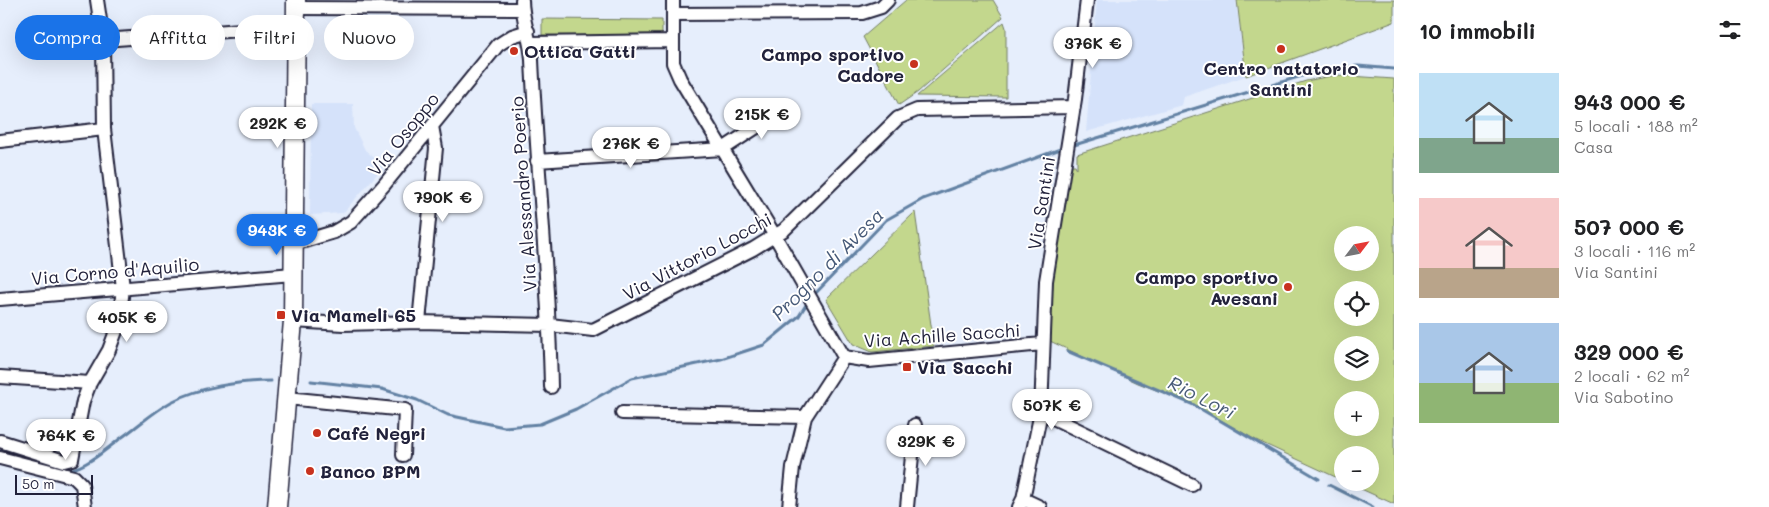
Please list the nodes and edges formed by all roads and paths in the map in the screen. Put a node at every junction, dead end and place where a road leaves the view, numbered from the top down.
1 (98, 0) edge
2 (673, 0) edge
3 (888, 0) edge
4 (1087, 0) edge
5 (296, 4) edge
6 (522, 4) edge
7 (673, 14) junction
8 (100, 15) edge
9 (235, 30) edge
10 (529, 37) junction
11 (120, 39) edge
12 (672, 41) junction
13 (103, 60) edge
14 (296, 60) edge
15 (786, 108) dead end
16 (1074, 108) junction
17 (432, 126) junction
18 (104, 128) junction
19 (0, 141) edge
20 (722, 149) junction
21 (537, 161) junction
22 (780, 233) junction
23 (294, 244) junction
24 (293, 274) junction
25 (123, 288) junction
26 (0, 300) edge
27 (293, 320) junction
28 (419, 322) junction
29 (550, 325) junction
30 (1042, 344) junction
31 (844, 357) junction
32 (0, 377) edge
33 (90, 383) junction
34 (551, 387) dead end
35 (287, 398) junction
36 (1041, 412) junction
37 (622, 413) dead end
38 (805, 417) junction
39 (915, 425) dead end
40 (0, 441) edge
41 (403, 455) dead end
42 (0, 458) edge
43 (1192, 484) dead end
44 (1021, 503) edge
45 (84, 507) edge
46 (277, 507) edge
47 (789, 507) edge
48 (907, 507) edge
49 (1040, 507) edge

1 - 8 street
2 - 7 street, Via Achille Sacchi
3 - 7 street
4 - 16 street, Via Santini
5 - 6 street
6 - 10 street, Via Alessandro Poerio
7 - 12 street, Via Achille Sacchi
9 - 11 street
10 - 12 street
10 - 17 street, Via Osoppo
10 - 21 street, Via Alessandro Poerio
12 - 20 street, Via Achille Sacchi
13 - 18 street
14 - 23 main road
15 - 20 street
16 - 22 street, Via Vittorio Locchi
16 - 30 street, Via Santini
17 - 23 street, Via Osoppo
17 - 28 street
18 - 19 street
18 - 25 street
20 - 21 street
20 - 22 street, Via Achille Sacchi
21 - 29 street, Via Alessandro Poerio
22 - 29 street, Via Vittorio Locchi
22 - 31 street, Via Achille Sacchi
23 - 24 main road
24 - 25 street, Via Corno d'Aquilio
24 - 27 main road
25 - 26 street, Via Corno d'Aquilio
25 - 33 street
27 - 28 street, Via Vittorio Locchi
27 - 35 main road
28 - 29 street, Via Vittorio Locchi
29 - 34 street, Via Alessandro Poerio
30 - 31 street, Via Achille Sacchi
30 - 36 street, Via Santini
31 - 38 street, Via Achille Sacchi
32 - 33 street
33 - 40 street
35 - 41 street
35 - 46 main road
36 - 43 street
36 - 44 street, Via Santini
37 - 38 street
38 - 47 street, Via Achille Sacchi
39 - 48 street
42 - 45 street
44 - 49 street, Via Santini

